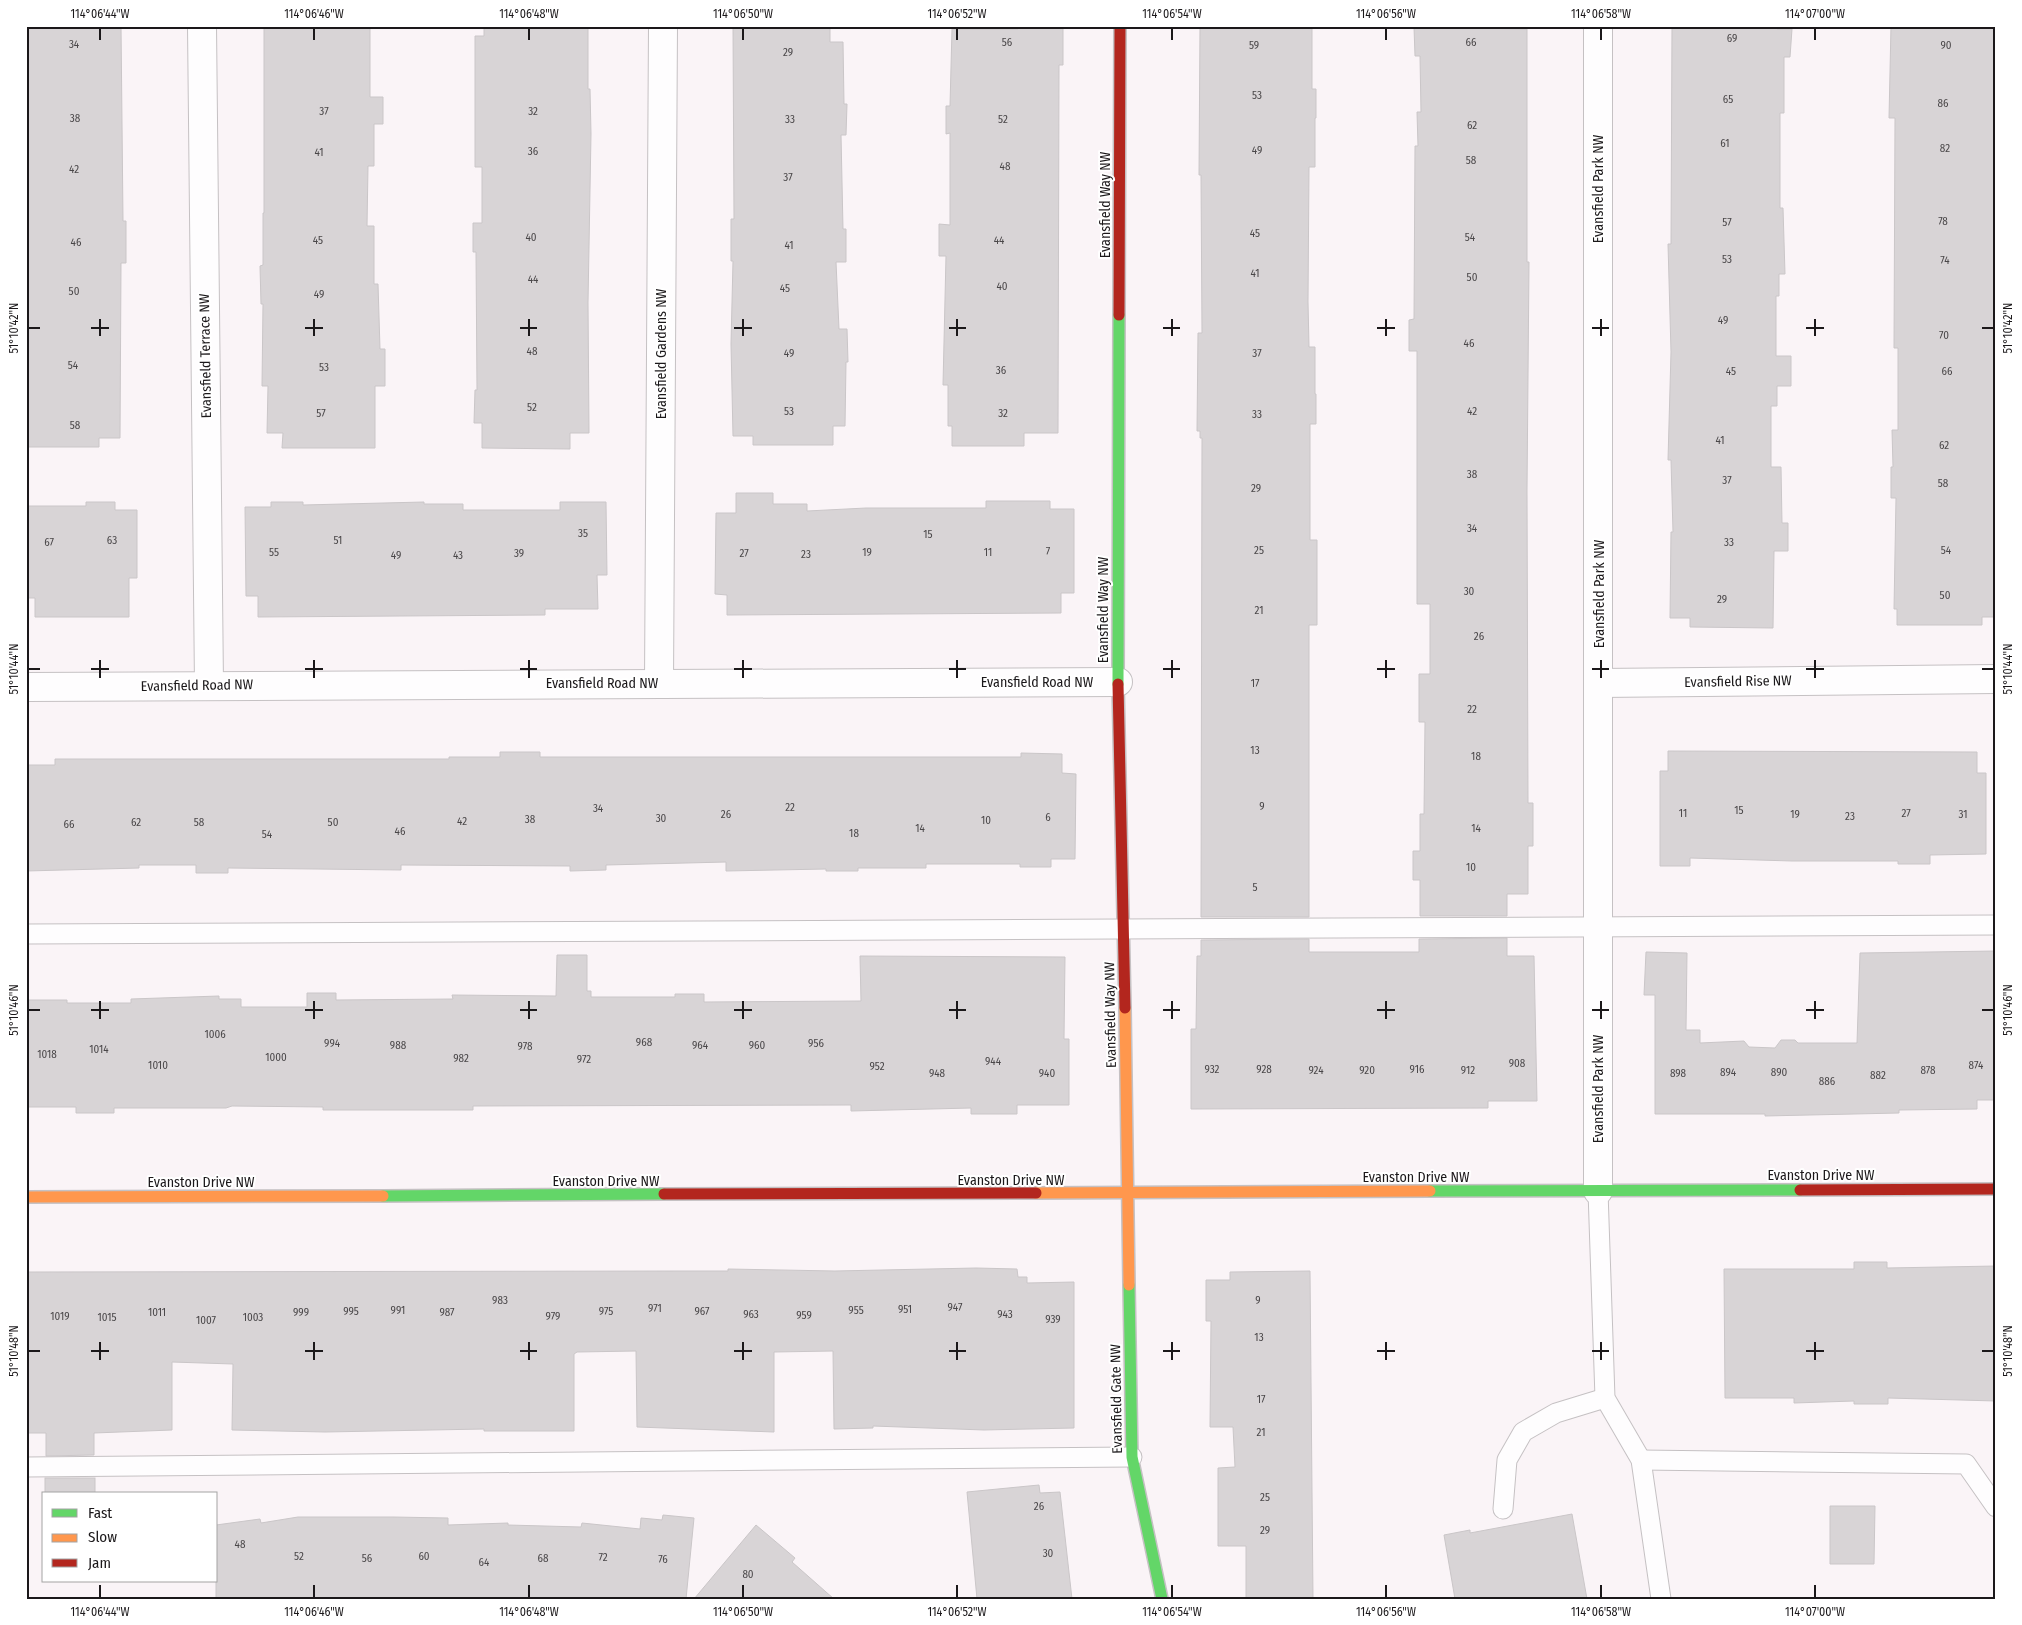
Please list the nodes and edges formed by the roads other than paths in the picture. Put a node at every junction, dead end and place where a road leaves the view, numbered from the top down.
1 (202, 26) edge
2 (663, 26) edge
3 (1120, 26) edge
4 (1598, 26) edge
5 (1996, 679) edge
6 (659, 682) junction
7 (1118, 682) junction
8 (1599, 683) junction
9 (209, 686) junction
10 (26, 687) edge
11 (1996, 925) edge
12 (1598, 926) junction
13 (1124, 927) junction
14 (26, 934) edge
15 (1996, 1189) edge
16 (1598, 1191) junction
17 (1127, 1194) junction
18 (26, 1197) edge
19 (1606, 1398) junction
20 (1132, 1456) junction
21 (1641, 1460) junction
22 (26, 1467) edge
23 (1996, 1507) edge
24 (1503, 1509) dead end
25 (1162, 1599) edge
26 (1661, 1599) edge

1 - 9 street, Evansfield Terrace NW
2 - 6 street, Evansfield Gardens NW
3 - 7 street, Evansfield Way NW
4 - 8 street, Evansfield Park NW
5 - 8 street, Evansfield Rise NW
6 - 7 street, Evansfield Road NW
6 - 9 street, Evansfield Road NW
7 - 13 street, Evansfield Way NW
8 - 12 street, Evansfield Park NW
9 - 10 street, Evansfield Road NW
11 - 12 lane
12 - 13 lane
12 - 16 street, Evansfield Park NW
13 - 14 lane
13 - 17 street, Evansfield Way NW
15 - 16 street, Evanston Drive NW
16 - 17 street, Evanston Drive NW
16 - 19 lane
17 - 18 street, Evanston Drive NW
17 - 20 street, Evansfield Gate NW
19 - 21 lane
19 - 24 lane
20 - 22 lane
20 - 25 street, Evansfield Gate NW
21 - 23 lane
21 - 26 lane

